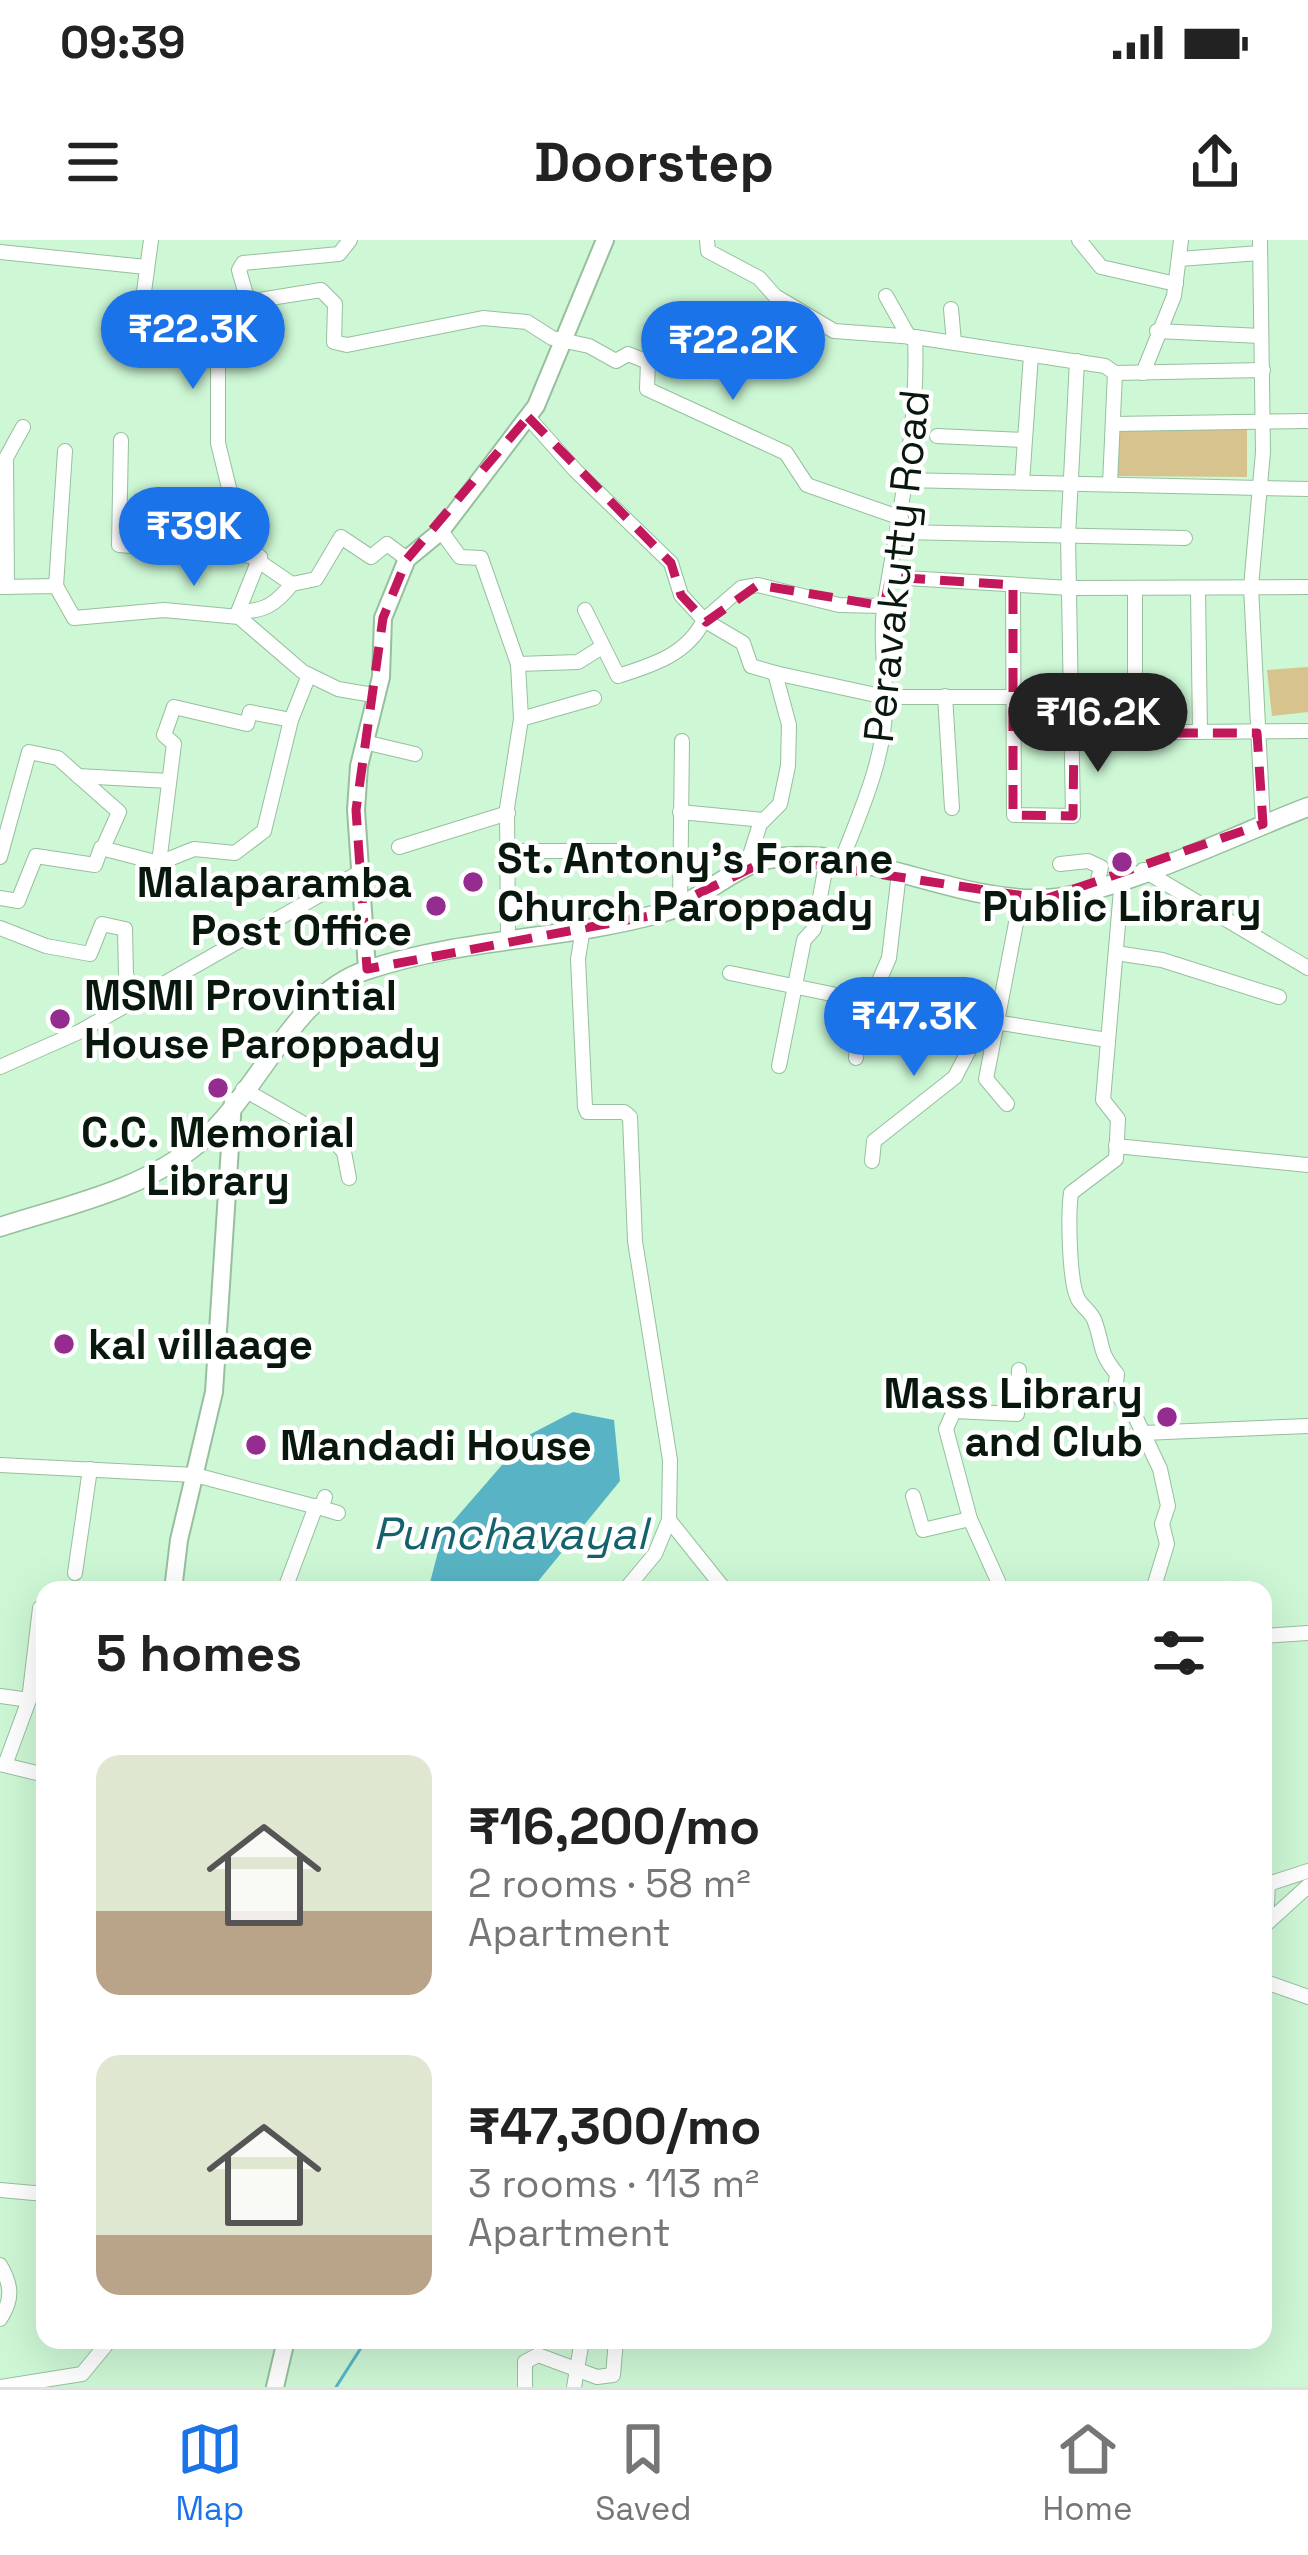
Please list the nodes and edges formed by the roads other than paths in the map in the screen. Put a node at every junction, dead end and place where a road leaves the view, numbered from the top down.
1 (151, 240) edge
2 (350, 240) edge
3 (605, 240) edge
4 (707, 240) edge
5 (1079, 240) edge
6 (1180, 240) edge
7 (1260, 247) edge
8 (0, 252) edge
9 (1179, 259) junction
10 (146, 267) junction
11 (1175, 284) junction
12 (886, 296) dead end
13 (248, 302) junction
14 (208, 308) junction
15 (951, 309) dead end
16 (1156, 331) junction
17 (1261, 336) junction
18 (912, 337) junction
19 (565, 343) junction
20 (955, 343) junction
21 (1031, 355) junction
22 (1077, 361) junction
23 (1262, 370) junction
24 (1115, 373) junction
25 (1143, 373) junction
26 (528, 417) junction
27 (1308, 421) edge
28 (1264, 422) junction
29 (1113, 424) junction
30 (23, 427) dead end
31 (937, 436) dead end
32 (121, 440) dead end
33 (1024, 440) junction
34 (65, 451) dead end
35 (902, 480) junction
36 (1022, 482) junction
37 (1071, 483) junction
38 (1110, 484) junction
39 (1260, 487) junction
40 (1308, 489) edge
41 (901, 525) junction
42 (441, 531) junction
43 (1068, 532) junction
44 (1185, 538) dead end
45 (407, 559) junction
46 (259, 562) junction
47 (890, 577) junction
48 (292, 584) junction
49 (1013, 585) junction
50 (56, 586) junction
51 (4, 587) edge
52 (1251, 587) junction
53 (1308, 587) edge
54 (1070, 588) junction
55 (1135, 590) junction
56 (1198, 590) junction
57 (884, 606) junction
58 (585, 610) dead end
59 (238, 614) junction
60 (704, 620) junction
61 (602, 647) junction
62 (518, 664) junction
63 (775, 673) junction
64 (309, 675) junction
65 (374, 695) junction
66 (945, 696) junction
67 (885, 697) junction
68 (1012, 697) junction
69 (594, 698) dead end
70 (521, 719) junction
71 (291, 720) junction
72 (1308, 731) edge
73 (1136, 732) junction
74 (1200, 732) junction
75 (1074, 733) junction
76 (1257, 733) junction
77 (682, 741) dead end
78 (364, 742) junction
79 (415, 754) dead end
80 (78, 776) junction
81 (169, 781) junction
82 (1308, 807) edge
83 (952, 808) dead end
84 (680, 812) junction
85 (508, 813) junction
86 (764, 820) junction
87 (1262, 824) junction
88 (399, 847) dead end
89 (103, 848) junction
90 (619, 850) dead end
91 (510, 851) junction
92 (0, 857) edge
93 (834, 861) junction
94 (159, 863) junction
95 (1060, 864) dead end
96 (746, 868) junction
97 (1143, 870) junction
98 (360, 872) junction
99 (899, 873) junction
100 (1122, 878) junction
101 (1097, 885) junction
102 (1021, 897) junction
103 (0, 898) edge
104 (680, 908) junction
105 (0, 928) edge
106 (583, 928) junction
107 (508, 938) junction
108 (1116, 952) junction
109 (1308, 968) edge
110 (367, 970) junction
111 (730, 973) dead end
112 (795, 986) junction
113 (1279, 997) dead end
114 (136, 1000) junction
115 (870, 1002) junction
116 (995, 1022) junction
117 (1107, 1040) junction
118 (991, 1043) junction
119 (856, 1058) dead end
120 (779, 1066) dead end
121 (0, 1067) edge
122 (238, 1095) junction
123 (1007, 1104) dead end
124 (1116, 1146) junction
125 (872, 1161) dead end
126 (1308, 1165) edge
127 (350, 1178) dead end
128 (0, 1227) edge
129 (1019, 1370) dead end
130 (1308, 1426) edge
131 (1143, 1433) junction
132 (0, 1465) edge
133 (90, 1468) junction
134 (195, 1475) junction
135 (913, 1496) dead end
136 (321, 1504) junction
137 (338, 1514) dead end
138 (970, 1519) junction
139 (669, 1520) junction
140 (75, 1573) dead end
141 (175, 1581) edge
142 (288, 1581) edge
143 (632, 1581) edge
144 (718, 1581) edge
145 (998, 1581) edge
146 (1156, 1581) edge
147 (1308, 1633) edge
148 (1272, 1635) edge
149 (36, 1641) edge
150 (0, 1696) edge
151 (29, 1700) junction
152 (2, 1765) edge
153 (36, 1773) edge
154 (1308, 1871) edge
155 (1272, 1883) edge
156 (1308, 1886) edge
157 (1272, 1917) edge
158 (1272, 1984) edge
159 (1308, 1997) edge
160 (0, 2190) edge
161 (36, 2193) edge
162 (0, 2266) edge
163 (0, 2319) edge
164 (103, 2349) edge
165 (284, 2349) edge
166 (581, 2349) edge
167 (615, 2349) edge
168 (580, 2371) junction
169 (0, 2386) edge
170 (275, 2387) edge
171 (525, 2387) edge
172 (574, 2387) edge

1 - 10 street
2 - 13 street
3 - 19 main road
4 - 18 street
5 - 11 street
6 - 9 street
7 - 9 street
7 - 17 street
8 - 10 street
9 - 11 street
10 - 14 street
11 - 16 street
12 - 18 street
13 - 14 street
13 - 19 street
14 - 46 street
15 - 20 street
16 - 17 street
16 - 25 street
17 - 23 street
18 - 20 street
18 - 35 street, Peravakutty Road
19 - 26 main road
19 - 41 street
20 - 21 street
21 - 22 street
21 - 33 street
22 - 24 street
22 - 37 street
23 - 25 street
23 - 28 street
24 - 25 street
24 - 29 street
26 - 42 main road
26 - 60 street
27 - 28 street
28 - 29 street
28 - 39 street
29 - 38 street
30 - 51 street
31 - 33 street
32 - 46 street
33 - 36 street
34 - 50 street
35 - 36 street
35 - 41 street, Peravakutty Road
36 - 37 street
37 - 38 street
37 - 43 street
38 - 39 street
39 - 40 street
39 - 52 street
41 - 43 street
41 - 47 street, Peravakutty Road
42 - 45 main road
42 - 62 street
43 - 44 street
43 - 54 street
45 - 48 street
45 - 65 main road
46 - 48 street
46 - 59 street
47 - 49 street
47 - 57 street, Peravakutty Road
48 - 59 street
49 - 54 street
49 - 68 street
50 - 51 street
50 - 59 street
52 - 53 street
52 - 56 street
52 - 76 street
54 - 55 street
54 - 75 street
55 - 56 street
55 - 73 street
56 - 74 street
57 - 60 street
57 - 67 street, Peravakutty Road
58 - 61 street
59 - 64 street
60 - 61 street
60 - 63 street
61 - 62 street
62 - 70 street
63 - 67 street
63 - 86 street
64 - 65 street
64 - 71 street
65 - 78 main road
66 - 67 street
66 - 68 street
66 - 83 street
67 - 93 street, Peravakutty Road
68 - 75 street
69 - 70 street
70 - 85 street
71 - 81 street
71 - 94 street
72 - 76 street
73 - 74 street
73 - 75 street
74 - 76 street
76 - 87 street
77 - 84 street
78 - 79 street
78 - 98 main road
80 - 81 street
80 - 89 street
80 - 92 street
81 - 94 street
82 - 87 highway
84 - 86 street
84 - 104 street
85 - 88 street
85 - 91 street
86 - 96 street
87 - 97 highway
89 - 94 street
89 - 103 street
90 - 91 street
91 - 107 street
93 - 96 highway
93 - 99 highway
93 - 112 street, Peravakutty Road
95 - 101 street
96 - 104 highway
97 - 100 highway
97 - 109 street
98 - 110 main road
98 - 114 street
99 - 102 highway
99 - 115 street
100 - 101 highway
100 - 108 street
101 - 102 highway
102 - 116 street
104 - 106 highway
105 - 114 street
106 - 107 highway
106 - 139 street
107 - 110 highway
108 - 113 street
108 - 117 street
110 - 122 highway
111 - 112 street
112 - 115 street
112 - 120 street, Peravakutty Road
114 - 121 street
115 - 119 street
116 - 117 street
116 - 118 street
117 - 124 street
118 - 123 street
118 - 125 street
122 - 127 street
122 - 128 highway
122 - 134 main road
124 - 126 street
124 - 131 street
129 - 138 street
130 - 131 street
131 - 146 street
132 - 133 street
133 - 134 street
133 - 140 street
134 - 136 street
134 - 141 main road
135 - 138 street
136 - 137 street
136 - 142 street
138 - 145 street
139 - 143 street
139 - 144 street
147 - 148 street
149 - 151 street
150 - 151 street
151 - 152 street
152 - 153 street
154 - 155 street
156 - 157 street
158 - 159 street
160 - 161 street
162 - 163 street
164 - 169 street
165 - 170 main road
166 - 168 street
167 - 168 street
168 - 171 street
168 - 172 street

